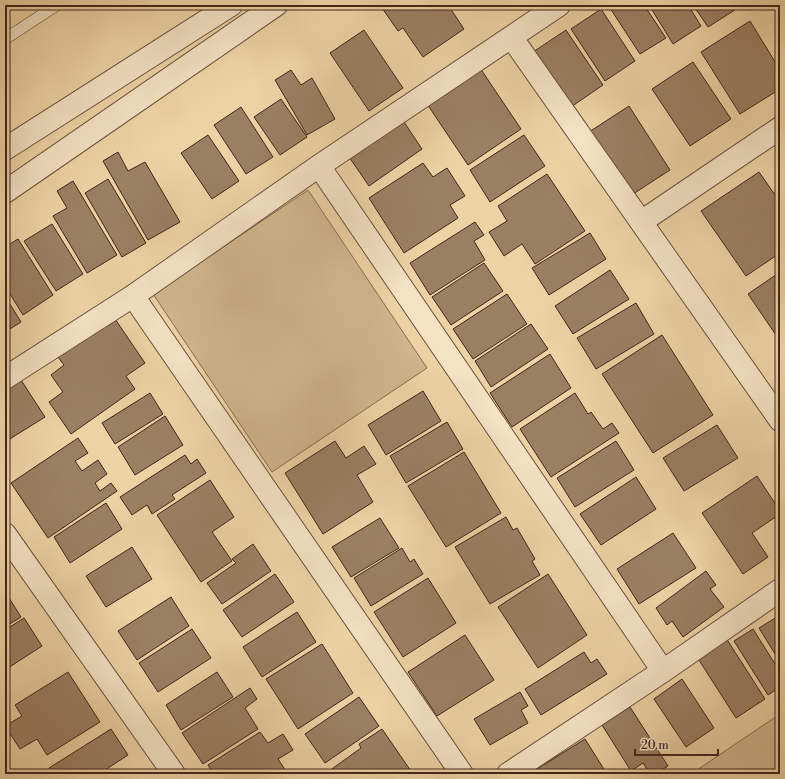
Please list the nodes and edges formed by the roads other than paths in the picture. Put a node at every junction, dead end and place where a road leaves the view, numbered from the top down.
1 (57, 5) edge
2 (231, 5) edge
3 (276, 5) edge
4 (559, 5) edge
5 (512, 38) junction
6 (5, 39) edge
7 (780, 128) edge
8 (5, 149) edge
9 (319, 166) junction
10 (5, 192) edge
11 (641, 222) junction
12 (133, 296) junction
13 (5, 378) edge
14 (780, 420) edge
15 (5, 534) edge
16 (780, 590) edge
17 (663, 671) junction
18 (174, 774) edge
19 (462, 774) edge
20 (508, 774) edge

1 - 6 lane
2 - 8 street
3 - 10 street
4 - 5 street
5 - 9 street
5 - 11 street
7 - 11 street
9 - 12 street
9 - 17 street
11 - 14 street
12 - 13 street
12 - 19 street
15 - 18 street
16 - 17 street
17 - 20 street

